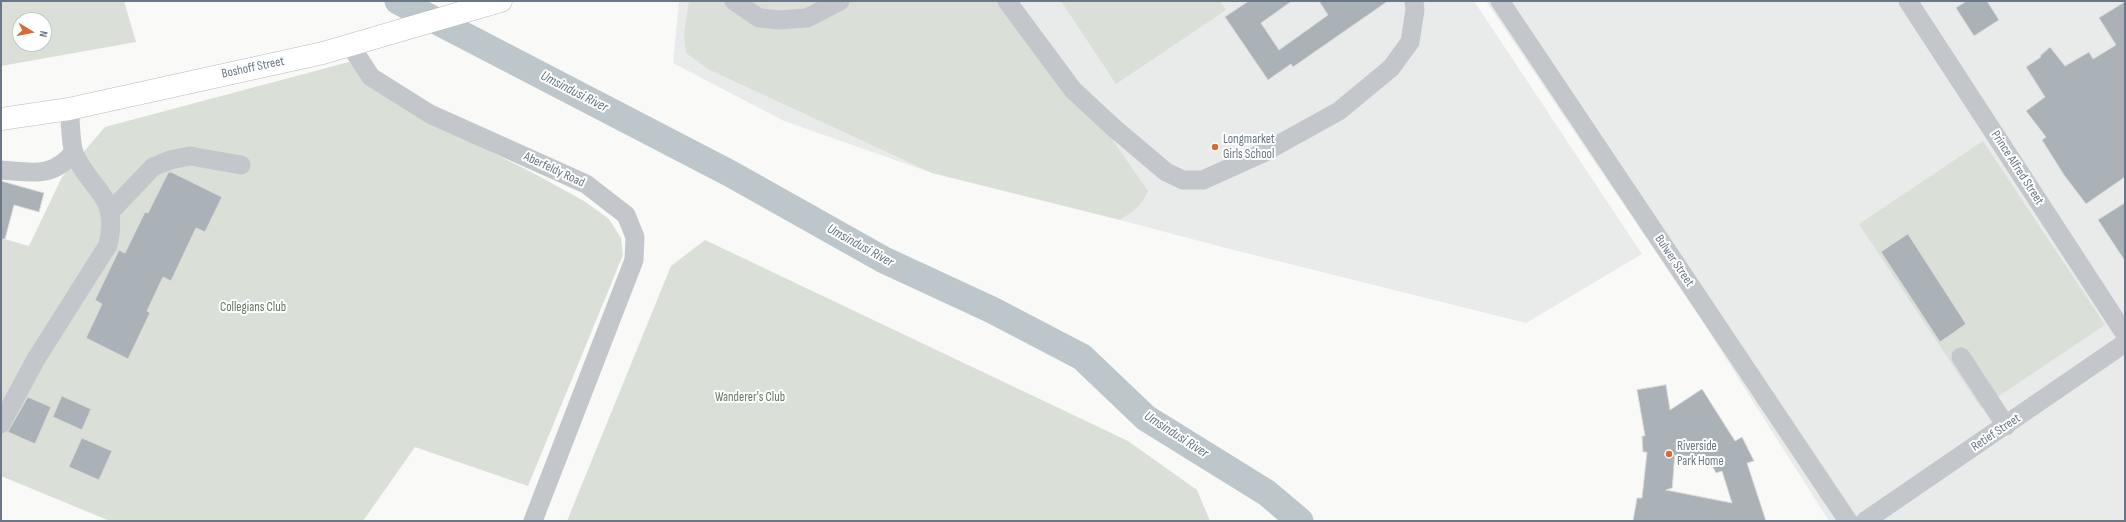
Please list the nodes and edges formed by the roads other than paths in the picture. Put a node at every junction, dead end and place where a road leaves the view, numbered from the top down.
1 (501, 1) edge
2 (734, 1) edge
3 (840, 1) edge
4 (1007, 1) edge
5 (1414, 1) edge
6 (1500, 1) edge
7 (1908, 1) edge
8 (350, 45) junction
9 (69, 109) junction
10 (1, 119) edge
11 (74, 152) junction
12 (241, 165) dead end
13 (1, 170) edge
14 (110, 212) junction
15 (2125, 334) edge
16 (2125, 343) edge
17 (1961, 357) dead end
18 (1, 424) edge
19 (2006, 426) junction
20 (533, 521) edge
21 (1848, 521) edge
22 (1865, 521) edge

1 - 8 main road, Boshoff Street
2 - 3 street
4 - 5 street
6 - 21 street, Bulwer Street
7 - 15 street, Prince Alfred Street
8 - 9 main road, Boshoff Street
8 - 20 street, Aberfeldy Road
9 - 10 main road, Boshoff Street
9 - 11 street
11 - 13 street
11 - 14 street
12 - 14 street
14 - 18 street
16 - 19 street, Retief Street
17 - 19 street
19 - 22 street, Retief Street

